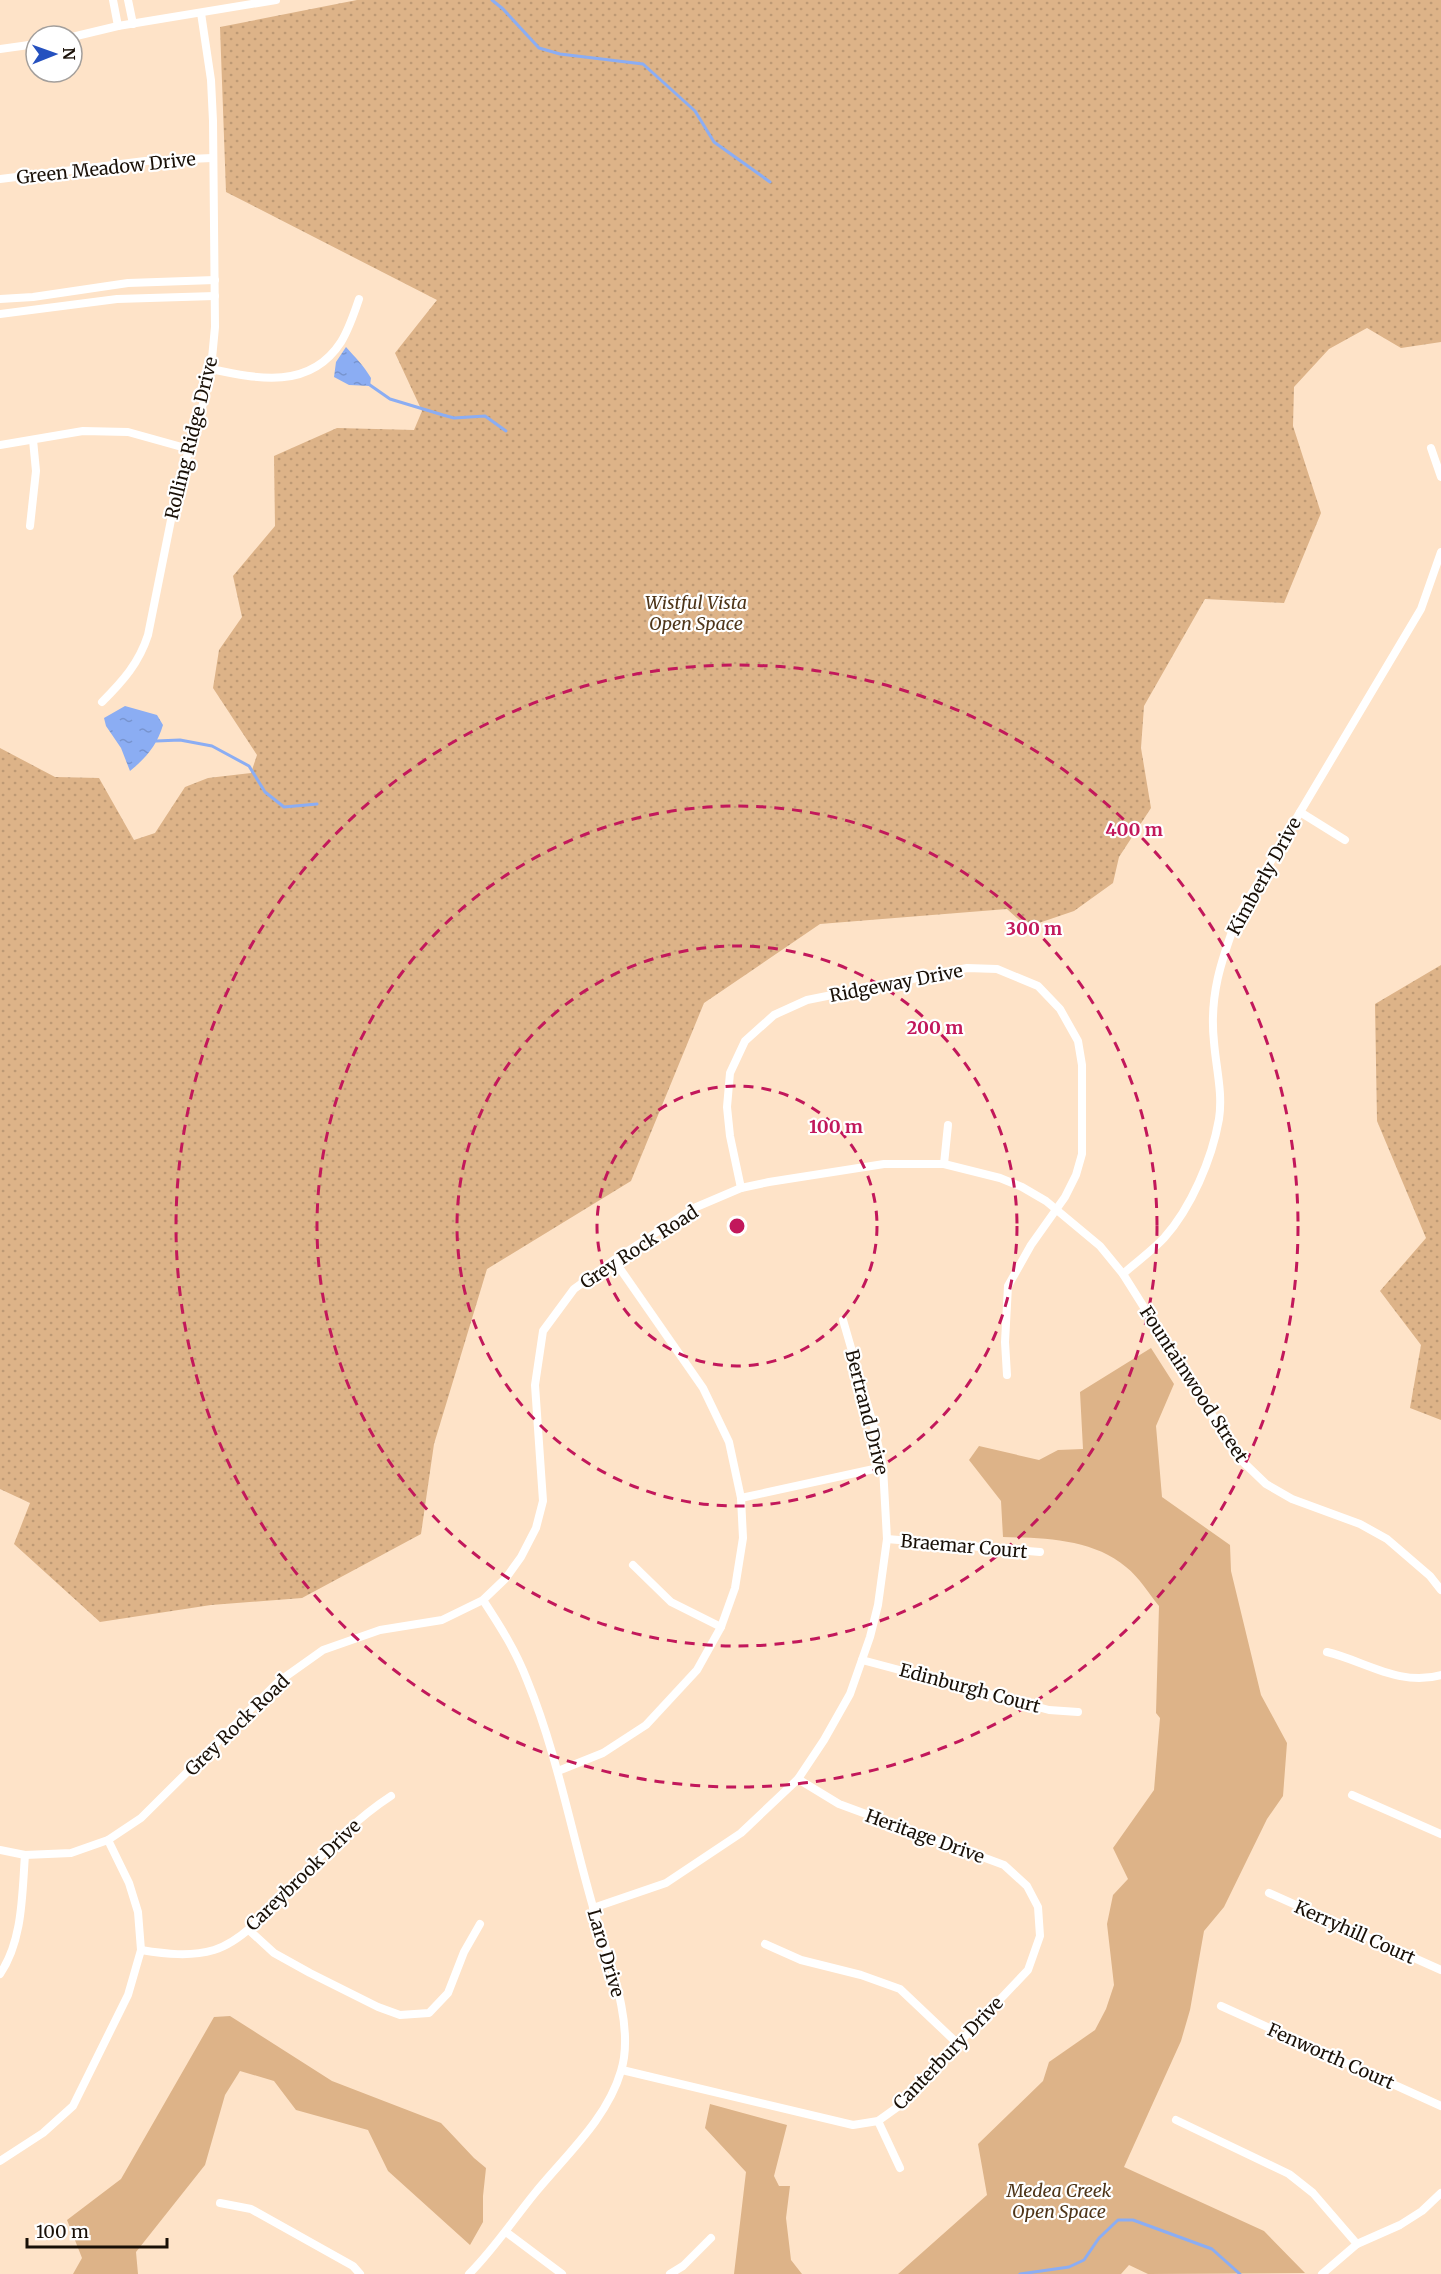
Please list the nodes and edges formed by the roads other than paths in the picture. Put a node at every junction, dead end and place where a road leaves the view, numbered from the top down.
1 (113, 0) edge
2 (128, 0) edge
3 (276, 0) edge
4 (201, 13) junction
5 (133, 24) junction
6 (118, 27) junction
7 (84, 34) edge
8 (24, 46) edge
9 (0, 49) edge
10 (212, 158) junction
11 (0, 179) edge
12 (215, 280) junction
13 (69, 291) junction
14 (215, 296) junction
15 (0, 299) edge
16 (359, 299) dead end
17 (72, 305) junction
18 (0, 314) edge
19 (211, 369) junction
20 (33, 440) junction
21 (0, 445) edge
22 (1431, 448) dead end
23 (189, 449) junction
24 (1441, 477) edge
25 (30, 526) dead end
26 (1441, 552) edge
27 (102, 702) dead end
28 (1300, 812) junction
29 (1346, 840) dead end
30 (948, 1125) dead end
31 (944, 1164) junction
32 (741, 1188) junction
33 (1058, 1208) junction
34 (614, 1260) junction
35 (1123, 1274) junction
36 (843, 1320) dead end
37 (1007, 1376) dead end
38 (883, 1467) junction
39 (741, 1498) junction
40 (887, 1539) junction
41 (1040, 1552) dead end
42 (633, 1565) dead end
43 (1441, 1590) edge
44 (483, 1600) junction
45 (721, 1627) junction
46 (1327, 1652) dead end
47 (862, 1660) junction
48 (1441, 1675) edge
49 (1078, 1712) dead end
50 (558, 1771) junction
51 (798, 1779) junction
52 (1352, 1795) dead end
53 (391, 1796) dead end
54 (1441, 1834) edge
55 (108, 1840) junction
56 (0, 1850) edge
57 (25, 1855) junction
58 (1269, 1893) dead end
59 (1038, 1907) joint
60 (593, 1908) junction
61 (480, 1924) dead end
62 (249, 1930) junction
63 (765, 1944) dead end
64 (141, 1950) junction
65 (1441, 1970) edge
66 (0, 1974) edge
67 (1221, 2006) dead end
68 (957, 2043) junction
69 (622, 2070) junction
70 (1441, 2106) edge
71 (1176, 2120) dead end
72 (878, 2121) junction
73 (0, 2161) edge
74 (900, 2168) dead end
75 (1441, 2193) edge
76 (220, 2203) dead end
77 (506, 2232) junction
78 (711, 2238) dead end
79 (1357, 2244) junction
80 (360, 2274) edge
81 (469, 2274) edge
82 (562, 2274) edge
83 (669, 2274) edge
84 (1322, 2274) edge

1 - 6 street
2 - 5 street
3 - 4 street
4 - 5 street
4 - 10 street, Rolling Ridge Drive
5 - 6 street
6 - 7 street
8 - 9 street
10 - 11 street, Green Meadow Drive
10 - 12 street, Rolling Ridge Drive
12 - 13 street
12 - 14 street, Rolling Ridge Drive
13 - 15 street
13 - 17 street
14 - 17 street
14 - 19 street, Rolling Ridge Drive
16 - 19 street
17 - 18 street
19 - 23 street, Rolling Ridge Drive
20 - 21 street
20 - 23 street
20 - 25 street
22 - 24 street
23 - 27 street, Rolling Ridge Drive
26 - 28 street, Kimberly Drive
28 - 29 street
28 - 35 street, Kimberly Drive
30 - 31 street
31 - 32 street, Grey Rock Road
31 - 33 street, Grey Rock Road
32 - 33 street, Ridgeway Drive
32 - 34 street, Grey Rock Road
33 - 35 street, Fountainwood Street
33 - 37 street, Ridgeway Drive
34 - 39 street
34 - 44 street, Grey Rock Road
35 - 43 street, Fountainwood Street
36 - 38 street, Bertrand Drive
38 - 39 street
38 - 40 street, Bertrand Drive
39 - 45 street
40 - 41 street, Braemar Court
40 - 47 street, Bertrand Drive
42 - 45 street
44 - 50 street, Laro Drive
44 - 55 street, Grey Rock Road
45 - 50 street
46 - 48 street
47 - 49 street, Edinburgh Court
47 - 51 street, Bertrand Drive
50 - 60 street, Laro Drive
51 - 59 street, Heritage Drive
51 - 60 street, Bertrand Drive
52 - 54 street
53 - 62 street, Careybrook Drive
55 - 57 street, Grey Rock Road
55 - 64 street
56 - 57 street, Grey Rock Road
57 - 66 street
58 - 65 street, Kerryhill Court
59 - 68 street, Canterbury Drive
60 - 69 street, Laro Drive
61 - 62 street
62 - 64 street, Careybrook Drive
63 - 68 street
64 - 73 street
67 - 70 street, Fenworth Court
68 - 72 street, Canterbury Drive
69 - 72 street, Canterbury Drive
69 - 77 street, Laro Drive
71 - 79 street
72 - 74 street
75 - 79 street
76 - 80 street
77 - 81 street, Laro Drive
77 - 82 street
78 - 83 street
79 - 84 street

